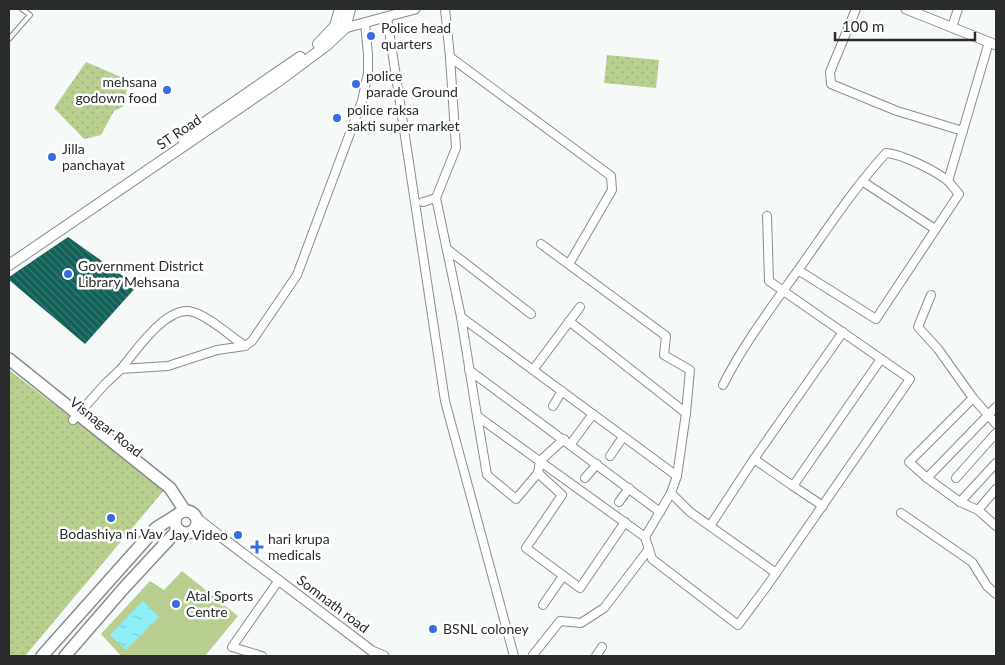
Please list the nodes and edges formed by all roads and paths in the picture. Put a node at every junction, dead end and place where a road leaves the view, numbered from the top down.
1 (22, 9) edge
2 (340, 9) edge
3 (350, 9) edge
4 (415, 9) edge
5 (445, 9) edge
6 (856, 9) edge
7 (906, 9) edge
8 (958, 9) edge
9 (387, 17) junction
10 (365, 23) junction
11 (340, 27) junction
12 (952, 27) junction
13 (9, 39) edge
14 (993, 43) edge
15 (450, 57) junction
16 (963, 131) junction
17 (862, 181) junction
18 (948, 181) junction
19 (436, 198) junction
20 (423, 202) dead end
21 (767, 216) dead end
22 (935, 229) junction
23 (541, 244) dead end
24 (447, 249) junction
25 (9, 258) edge
26 (569, 264) junction
27 (9, 265) edge
28 (798, 270) junction
29 (783, 291) junction
30 (931, 295) dead end
31 (580, 307) dead end
32 (531, 314) dead end
33 (461, 317) junction
34 (569, 322) junction
35 (843, 332) junction
36 (245, 346) junction
37 (9, 359) edge
38 (881, 359) junction
39 (9, 368) edge
40 (121, 369) junction
41 (470, 370) junction
42 (533, 370) junction
43 (723, 385) dead end
44 (562, 391) junction
45 (973, 398) junction
46 (552, 406) dead end
47 (996, 407) edge
48 (686, 412) junction
49 (593, 414) junction
50 (989, 414) junction
51 (477, 416) junction
52 (75, 417) junction
53 (996, 424) edge
54 (996, 432) edge
55 (623, 437) junction
56 (567, 442) junction
57 (610, 456) dead end
58 (754, 459) junction
59 (540, 462) junction
60 (996, 463) edge
61 (597, 464) junction
62 (538, 473) junction
63 (677, 476) junction
64 (585, 478) dead end
65 (927, 478) junction
66 (956, 478) dead end
67 (793, 486) junction
68 (629, 488) junction
69 (996, 489) edge
70 (671, 493) junction
71 (618, 502) dead end
72 (960, 502) junction
73 (823, 506) junction
74 (978, 510) junction
75 (660, 512) junction
76 (901, 513) dead end
77 (184, 514) junction
78 (625, 522) junction
79 (710, 526) junction
80 (996, 526) edge
81 (184, 531) junction
82 (220, 536) junction
83 (645, 537) junction
84 (649, 549) junction
85 (776, 573) junction
86 (563, 576) junction
87 (279, 580) junction
88 (996, 594) edge
89 (543, 605) dead end
90 (602, 647) dead end
91 (533, 655) edge
92 (42, 656) edge
93 (64, 656) edge
94 (262, 656) edge
95 (384, 656) edge
96 (514, 656) edge
97 (596, 656) edge

1 - 13 lane
2 - 11 main road, ST Road
3 - 11 main road, ST Road
4 - 9 street
5 - 15 street
6 - 16 street
7 - 12 street
8 - 12 street
9 - 10 street
9 - 96 street
10 - 11 street
10 - 36 street
11 - 25 main road, ST Road
11 - 27 main road, ST Road
12 - 14 street
14 - 16 street
15 - 19 street
15 - 26 street
16 - 18 street
17 - 18 street
17 - 22 street
17 - 28 street
18 - 22 street
19 - 20 street
19 - 24 street
21 - 29 street
22 - 28 street
23 - 26 street
24 - 32 street
24 - 33 street
26 - 48 street
28 - 29 street
29 - 35 street
29 - 43 street
30 - 45 street
31 - 34 street
33 - 41 street
33 - 42 street
34 - 42 street
34 - 48 street
35 - 38 street
35 - 58 street
36 - 40 street
36 - 40 street
37 - 52 main road
38 - 67 street
38 - 73 street
39 - 52 main road, Visnagar Road
40 - 52 street
41 - 51 street
41 - 56 street
42 - 44 street
44 - 46 street
44 - 49 street
45 - 50 street
45 - 65 street
47 - 50 street
48 - 63 street
49 - 55 street
49 - 56 street
50 - 53 street
50 - 65 street
51 - 59 street
51 - 62 street
52 - 77 main road, Visnagar Road
54 - 66 street
55 - 57 street
55 - 63 street
56 - 59 street
56 - 61 street
58 - 67 street
58 - 79 street
59 - 62 street
59 - 78 street
60 - 72 street
61 - 64 street
61 - 68 street
62 - 86 street
63 - 70 street
65 - 72 street
67 - 73 street
68 - 71 street
68 - 75 street
69 - 74 street
70 - 75 street
70 - 79 street
72 - 74 street
73 - 85 street
74 - 80 street
75 - 83 street
76 - 88 street
77 - 81 main road
77 - 81 main road
77 - 82 street
77 - 92 main road
78 - 83 street
78 - 86 street
79 - 85 street
81 - 82 street, Somnath road
81 - 93 main road
82 - 87 street, Somnath road
83 - 84 street
84 - 85 street
84 - 91 street
86 - 89 street
87 - 94 street
87 - 95 street, Somnath road
90 - 97 street

